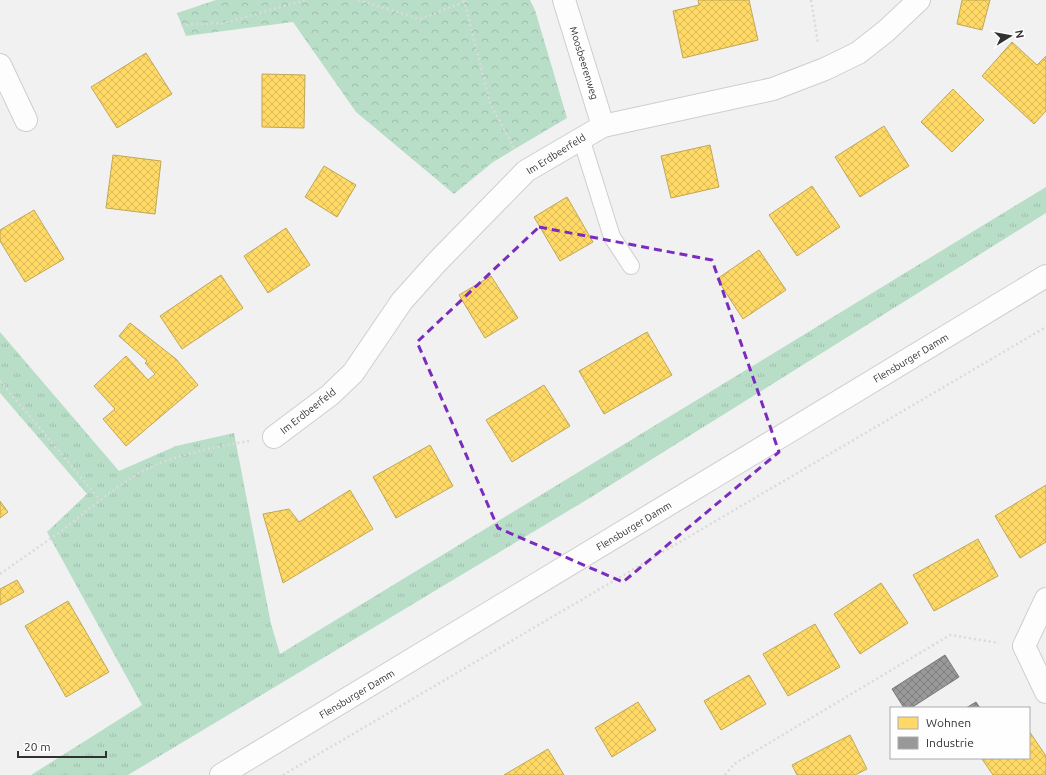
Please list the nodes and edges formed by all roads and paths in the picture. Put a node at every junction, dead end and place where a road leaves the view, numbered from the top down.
1 (305, 0) edge
2 (358, 0) edge
3 (564, 0) edge
4 (919, 0) edge
5 (464, 1) edge
6 (181, 25) dead end
7 (0, 65) edge
8 (26, 120) dead end
9 (603, 126) junction
10 (581, 138) junction
11 (526, 171) junction
12 (631, 266) dead end
13 (1046, 276) edge
14 (1046, 326) edge
15 (0, 381) edge
16 (274, 437) joint
17 (100, 500) junction
18 (0, 574) edge
19 (1046, 599) edge
20 (1024, 646) junction
21 (1046, 692) edge
22 (221, 775) edge
23 (283, 775) edge
24 (725, 775) edge

1 - 6 path
2 - 5 path
3 - 9 street, Moosbeerenweg
4 - 9 street, Im Erdbeerfeld
5 - 11 path
7 - 8 street
9 - 10 street, Im Erdbeerfeld
10 - 11 street, Im Erdbeerfeld
10 - 12 lane
11 - 16 street, Im Erdbeerfeld
13 - 22 street, Flensburger Damm
14 - 23 path
15 - 17 path
16 - 17 path
17 - 18 path
19 - 20 street
20 - 21 street
20 - 24 path

